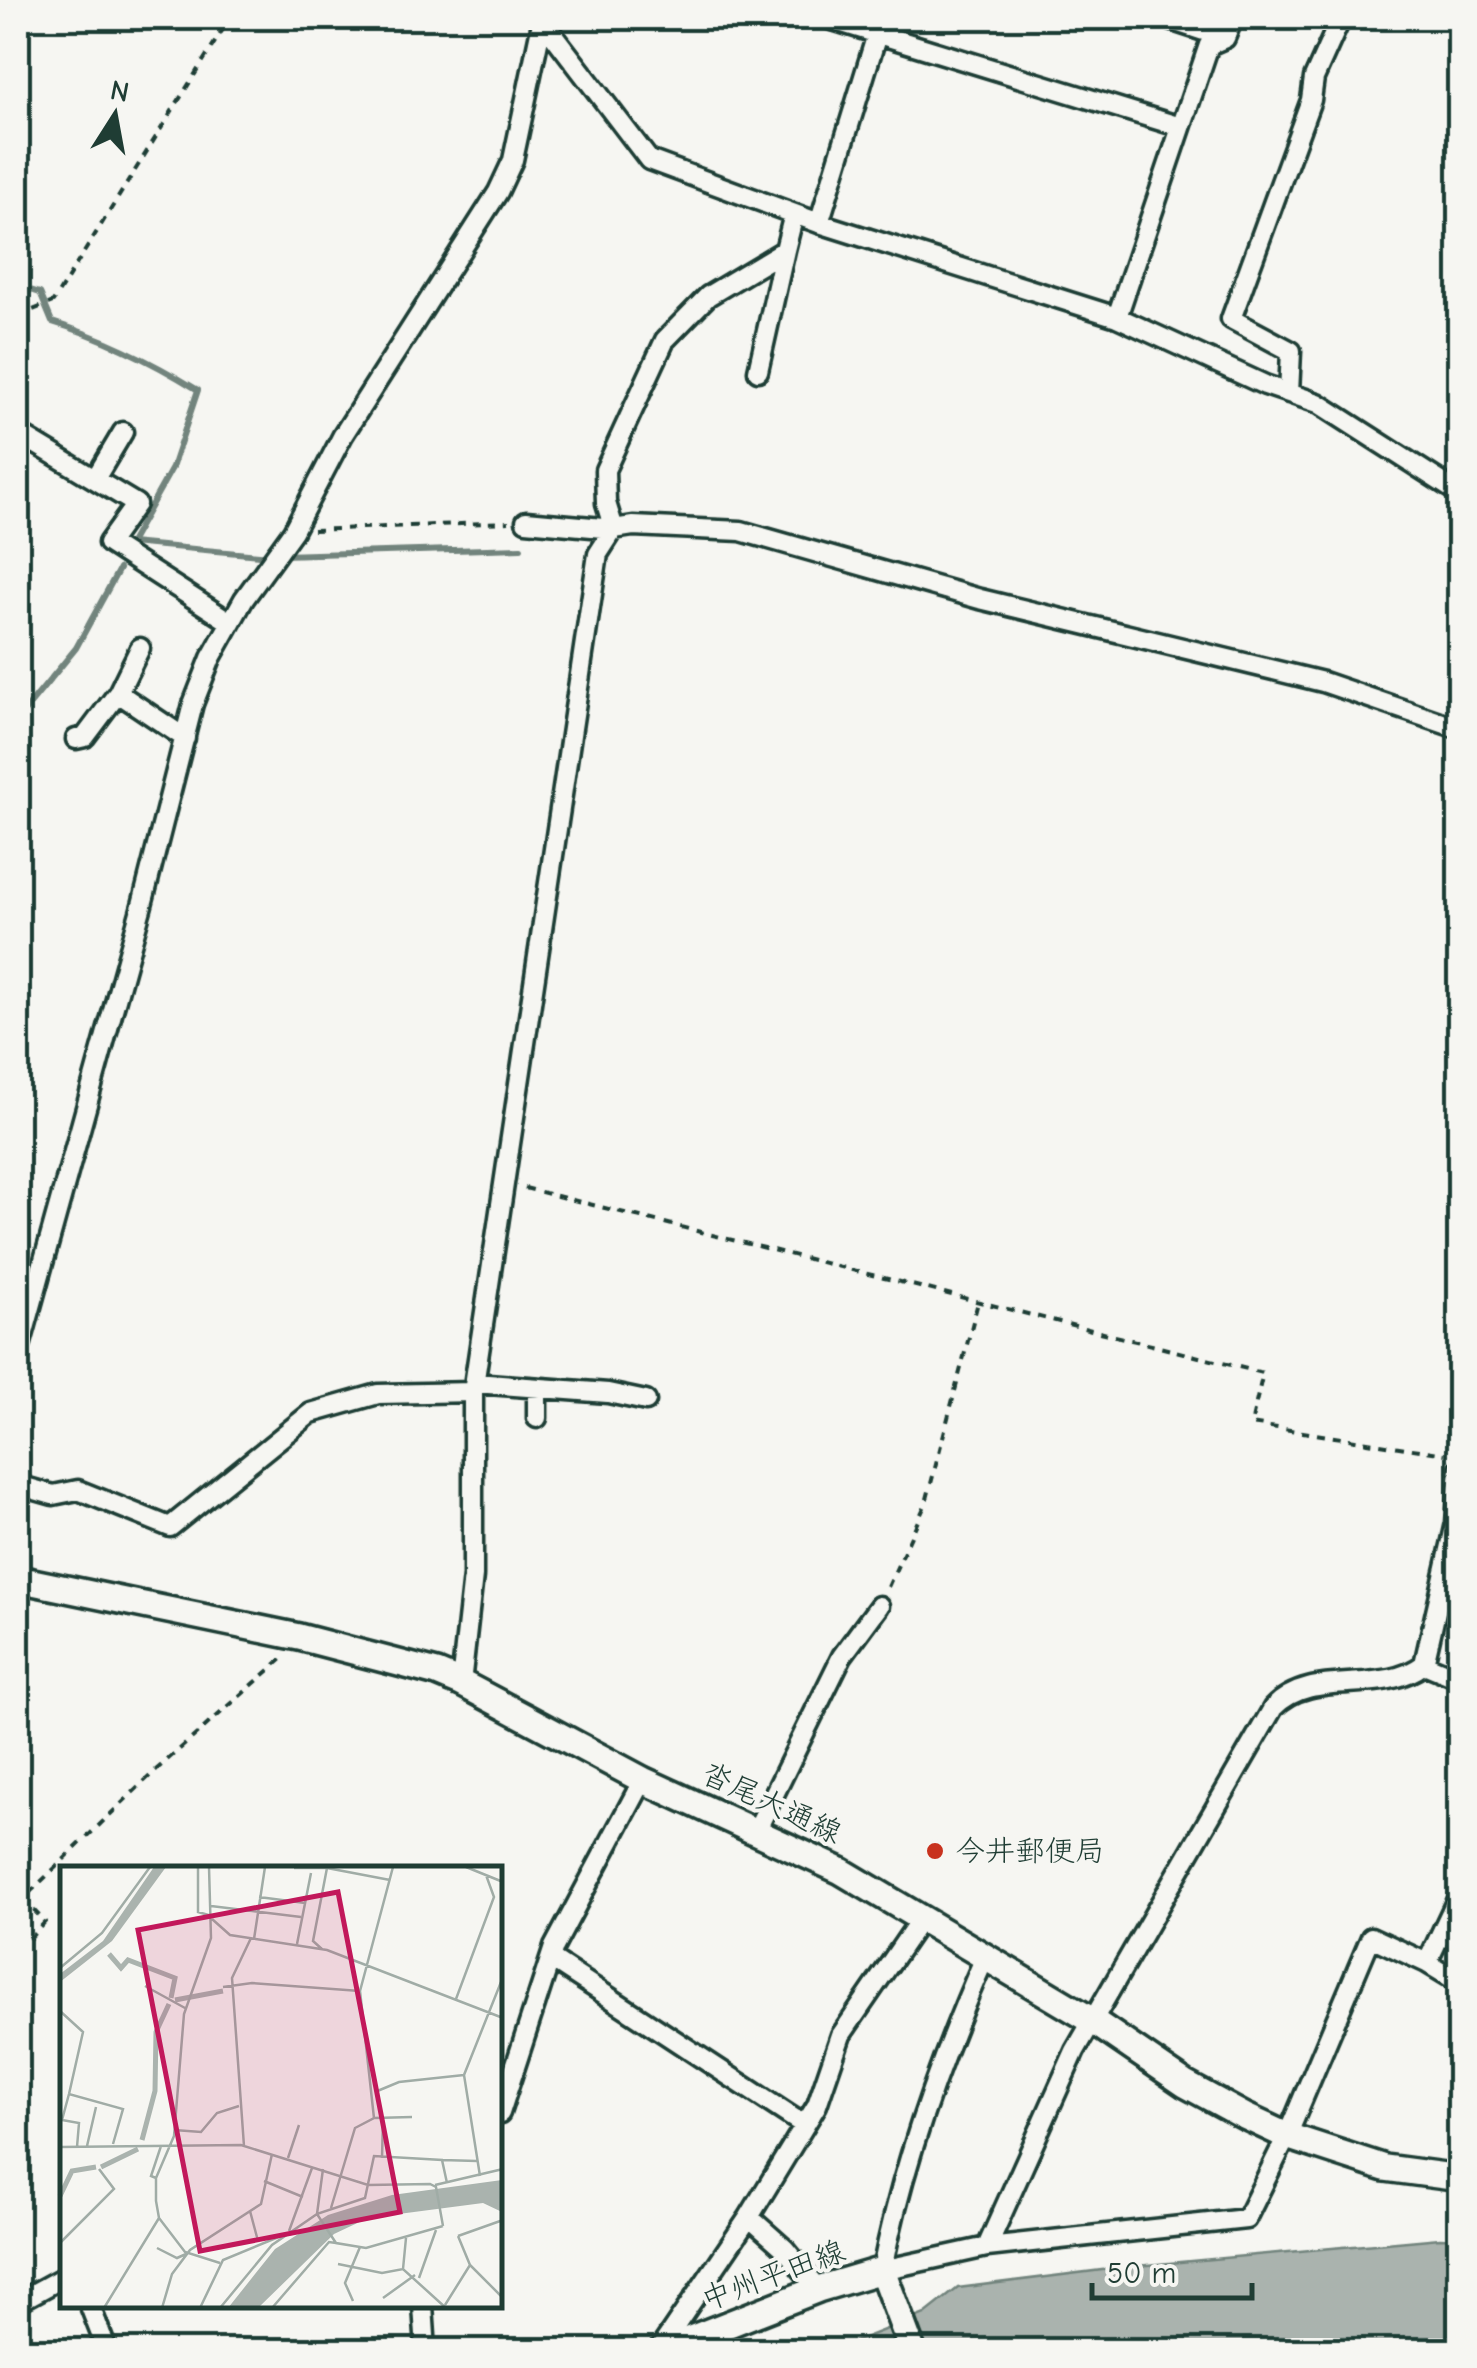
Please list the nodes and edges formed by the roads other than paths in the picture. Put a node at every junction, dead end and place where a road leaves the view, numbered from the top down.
1 (826, 18) edge
2 (1164, 18) edge
3 (1234, 18) edge
4 (1341, 18) edge
5 (543, 19) edge
6 (1195, 22) edge
7 (880, 26) edge
8 (1225, 38) junction
9 (1181, 127) junction
10 (794, 214) junction
11 (819, 223) junction
12 (785, 250) junction
13 (1116, 317) junction
14 (758, 371) dead end
15 (1289, 393) junction
16 (18, 432) edge
17 (123, 432) dead end
18 (94, 480) junction
19 (1460, 494) edge
20 (526, 521) road end
21 (614, 529) junction
22 (230, 622) junction
23 (140, 648) dead end
24 (118, 693) junction
25 (1460, 729) edge
26 (185, 738) junction
27 (76, 739) dead end
28 (18, 1354) edge
29 (474, 1388) junction
30 (537, 1389) junction
31 (646, 1401) dead end
32 (537, 1418) dead end
33 (1460, 1468) edge
34 (1459, 1477) edge
35 (18, 1485) edge
36 (18, 1579) edge
37 (879, 1606) road end
38 (1424, 1664) junction
39 (1460, 1679) edge
40 (460, 1683) junction
41 (644, 1780) junction
42 (756, 1830) junction
43 (1460, 1893) edge
44 (922, 1917) junction
45 (986, 1955) junction
46 (551, 1959) junction
47 (1427, 1962) junction
48 (1460, 1983) edge
49 (1093, 2021) junction
50 (502, 2108) edge
51 (804, 2126) junction
52 (1287, 2136) junction
53 (1460, 2178) edge
54 (750, 2217) junction
55 (987, 2248) junction
56 (883, 2275) junction
57 (60, 2279) edge
58 (818, 2289) junction
59 (18, 2302) edge
60 (91, 2308) edge
61 (423, 2308) edge
62 (107, 2350) edge
63 (426, 2350) edge
64 (661, 2350) edge
65 (912, 2350) edge

1 - 7 street
2 - 6 street
3 - 8 street
4 - 15 street
5 - 10 street
5 - 22 street
6 - 8 street
7 - 9 street
7 - 11 street
8 - 9 street
9 - 13 street
10 - 11 street
10 - 12 street
11 - 13 street
12 - 14 street
12 - 21 street
13 - 15 street
15 - 19 street
16 - 18 street
17 - 18 street
18 - 22 street
20 - 21 street
21 - 25 street
21 - 29 street
22 - 26 street
23 - 24 street
24 - 26 street
24 - 27 street
26 - 28 street
29 - 30 street
29 - 35 street
29 - 40 street
30 - 31 street
30 - 32 street
33 - 34 street
34 - 38 street
36 - 40 main road, 沓尾大通線
37 - 42 street
38 - 39 street
38 - 49 street
40 - 41 main road, 沓尾大通線
41 - 42 main road, 沓尾大通線
41 - 46 street
42 - 44 main road, 沓尾大通線
43 - 47 street
44 - 45 main road, 沓尾大通線
44 - 51 street
45 - 49 main road, 沓尾大通線
45 - 56 street
46 - 50 street
46 - 51 street
47 - 48 street
47 - 52 street
49 - 52 main road, 沓尾大通線
49 - 55 street
51 - 54 street
52 - 53 main road, 沓尾大通線
52 - 55 street
54 - 58 street
54 - 64 street
55 - 56 street
56 - 58 main road, 中州平田線
56 - 65 main road, 中州平田線
57 - 59 street
58 - 64 main road, 中州平田線
60 - 62 street
61 - 63 street

